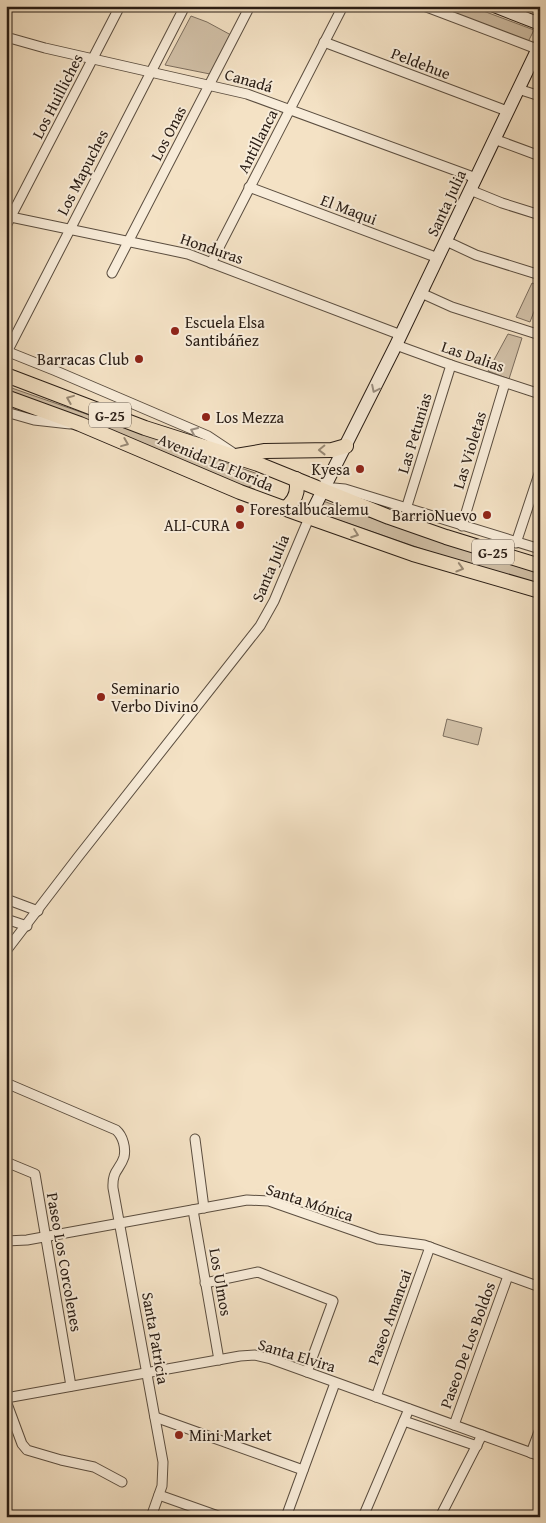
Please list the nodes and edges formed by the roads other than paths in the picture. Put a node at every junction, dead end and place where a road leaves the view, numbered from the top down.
1 (120, 6) edge
2 (185, 6) edge
3 (250, 6) edge
4 (343, 6) edge
5 (424, 6) edge
6 (494, 6) edge
7 (540, 24) edge
8 (6, 37) edge
9 (324, 42) junction
10 (539, 46) edge
11 (92, 59) junction
12 (151, 72) junction
13 (210, 85) junction
14 (518, 89) junction
15 (540, 96) edge
16 (290, 109) junction
17 (508, 111) junction
18 (494, 139) junction
19 (540, 156) edge
20 (476, 178) junction
21 (249, 187) junction
22 (470, 190) junction
23 (540, 215) edge
24 (9, 216) edge
25 (6, 226) edge
26 (70, 228) junction
27 (446, 240) junction
28 (129, 241) junction
29 (438, 258) junction
30 (211, 262) junction
31 (112, 274) dead end
32 (540, 275) edge
33 (421, 294) junction
34 (540, 335) edge
35 (399, 340) junction
36 (6, 352) edge
37 (451, 365) junction
38 (6, 375) edge
39 (505, 383) junction
40 (540, 394) edge
41 (6, 396) edge
42 (6, 412) edge
43 (80, 424) junction
44 (346, 446) junction
45 (236, 456) junction
46 (540, 471) edge
47 (296, 478) junction
48 (323, 490) junction
49 (284, 509) junction
50 (406, 510) junction
51 (309, 518) junction
52 (462, 526) junction
53 (516, 543) junction
54 (540, 550) edge
55 (540, 566) edge
56 (540, 591) edge
57 (6, 899) edge
58 (38, 911) junction
59 (6, 919) edge
60 (27, 926) junction
61 (6, 951) edge
62 (6, 1083) edge
63 (195, 1139) dead end
64 (6, 1162) edge
65 (204, 1208) junction
66 (192, 1210) junction
67 (119, 1223) junction
68 (46, 1237) junction
69 (6, 1242) edge
70 (430, 1247) junction
71 (508, 1276) junction
72 (205, 1283) junction
73 (540, 1287) edge
74 (219, 1360) junction
75 (147, 1372) junction
76 (307, 1372) junction
77 (335, 1383) junction
78 (71, 1386) junction
79 (376, 1398) junction
80 (6, 1400) edge
81 (409, 1409) junction
82 (155, 1417) junction
83 (404, 1421) junction
84 (454, 1425) junction
85 (540, 1430) edge
86 (482, 1435) junction
87 (477, 1446) junction
88 (536, 1454) edge
89 (303, 1470) junction
90 (122, 1482) dead end
91 (159, 1495) junction
92 (152, 1517) edge
93 (221, 1517) edge
94 (286, 1517) edge
95 (363, 1517) edge
96 (440, 1517) edge

1 - 11 street, Los Huilliches
2 - 12 street, Los Mapuches
3 - 13 street, Los Onas
4 - 9 street, Antillanca
5 - 10 street
6 - 7 street
8 - 11 street, Canadá
9 - 16 street, Antillanca
9 - 17 street, Peldehue
10 - 14 street, Santa Julia
11 - 12 street, Canadá
11 - 24 street, Los Huilliches
12 - 13 street, Canadá
12 - 26 street, Los Mapuches
13 - 16 street, Canadá
13 - 28 street, Los Onas
14 - 15 street
14 - 17 street, Santa Julia
16 - 20 street, Canadá
16 - 21 street, Antillanca
17 - 18 street, Santa Julia
18 - 19 street
18 - 20 street, Santa Julia
20 - 22 street, Santa Julia
21 - 29 street, El Maqui
21 - 30 street, Antillanca
22 - 23 street
22 - 27 street, Santa Julia
24 - 25 street, Los Huilliches
24 - 26 street, Honduras
26 - 28 street, Honduras
26 - 36 street, Los Mapuches
27 - 29 street, Santa Julia
27 - 32 street
28 - 30 street, Honduras
28 - 31 street, Los Onas
29 - 33 street, Santa Julia
30 - 35 street, Honduras
33 - 34 street
33 - 35 street, Santa Julia
35 - 37 street, Las Dalias
35 -> 44 street, Santa Julia
45 -> 36 street, Avenida La Florida
37 - 39 street, Las Dalias
37 - 50 street, Las Petunias
45 -> 38 main road, Avenida La Florida / G-25
39 - 40 street, Las Dalias
39 - 52 street, Las Violetas
41 - 43 main road, Avenida La Florida / G-25
42 - 43 street, Avenida La Florida
43 -> 49 main road, Avenida La Florida / G-25
44 -> 45 main road
44 - 48 street, Santa Julia
45 - 47 main road, Avenida La Florida / G-25
46 - 53 street
47 - 48 main road, Avenida La Florida / G-25
47 - 49 main road
48 - 50 street, Avenida La Florida
48 - 51 street, Santa Julia
48 - 55 main road, Avenida La Florida / G-25
49 - 51 main road, Avenida La Florida / G-25
50 - 52 street, Avenida La Florida
51 -> 56 main road, Avenida La Florida / G-25
51 - 58 street, Santa Julia
52 - 53 street, Avenida La Florida
53 - 54 street, Avenida La Florida
57 - 58 street
58 - 60 street, Santa Julia
59 - 60 street
60 - 61 street, Santa Julia
62 - 67 street, Santa Patricia
63 - 65 street
64 - 68 street, Paseo Los Corcolenes
65 - 66 street, Santa Mónica
65 - 70 street, Santa Mónica
66 - 67 street, Santa Mónica
66 - 72 street, Los Ulmos
67 - 68 street, Santa Mónica
67 - 75 street, Santa Patricia
68 - 69 street, Santa Mónica
68 - 78 street, Paseo Los Corcolenes
70 - 71 street, Santa Mónica
70 - 79 street, Paseo Amancai
71 - 73 street, Santa Mónica
71 - 84 street, Paseo De Los Boldos
72 - 74 street, Los Ulmos
72 - 76 street
74 - 75 street, Santa Elvira
74 - 76 street, Santa Elvira
75 - 78 street, Santa Elvira
75 - 82 street, Santa Patricia
76 - 77 street, Santa Elvira
77 - 79 street, Santa Elvira
77 - 89 street
78 - 80 street, Santa Elvira
79 - 81 street, Santa Elvira
80 - 90 street
81 - 83 street
81 - 84 street, Santa Elvira
82 - 89 street
82 - 91 street, Santa Patricia
83 - 87 street
83 - 95 street
84 - 86 street, Santa Elvira
85 - 88 street
86 - 87 street
86 - 88 street, Santa Elvira
87 - 96 street
89 - 94 street
91 - 92 street, Santa Patricia
91 - 93 street

